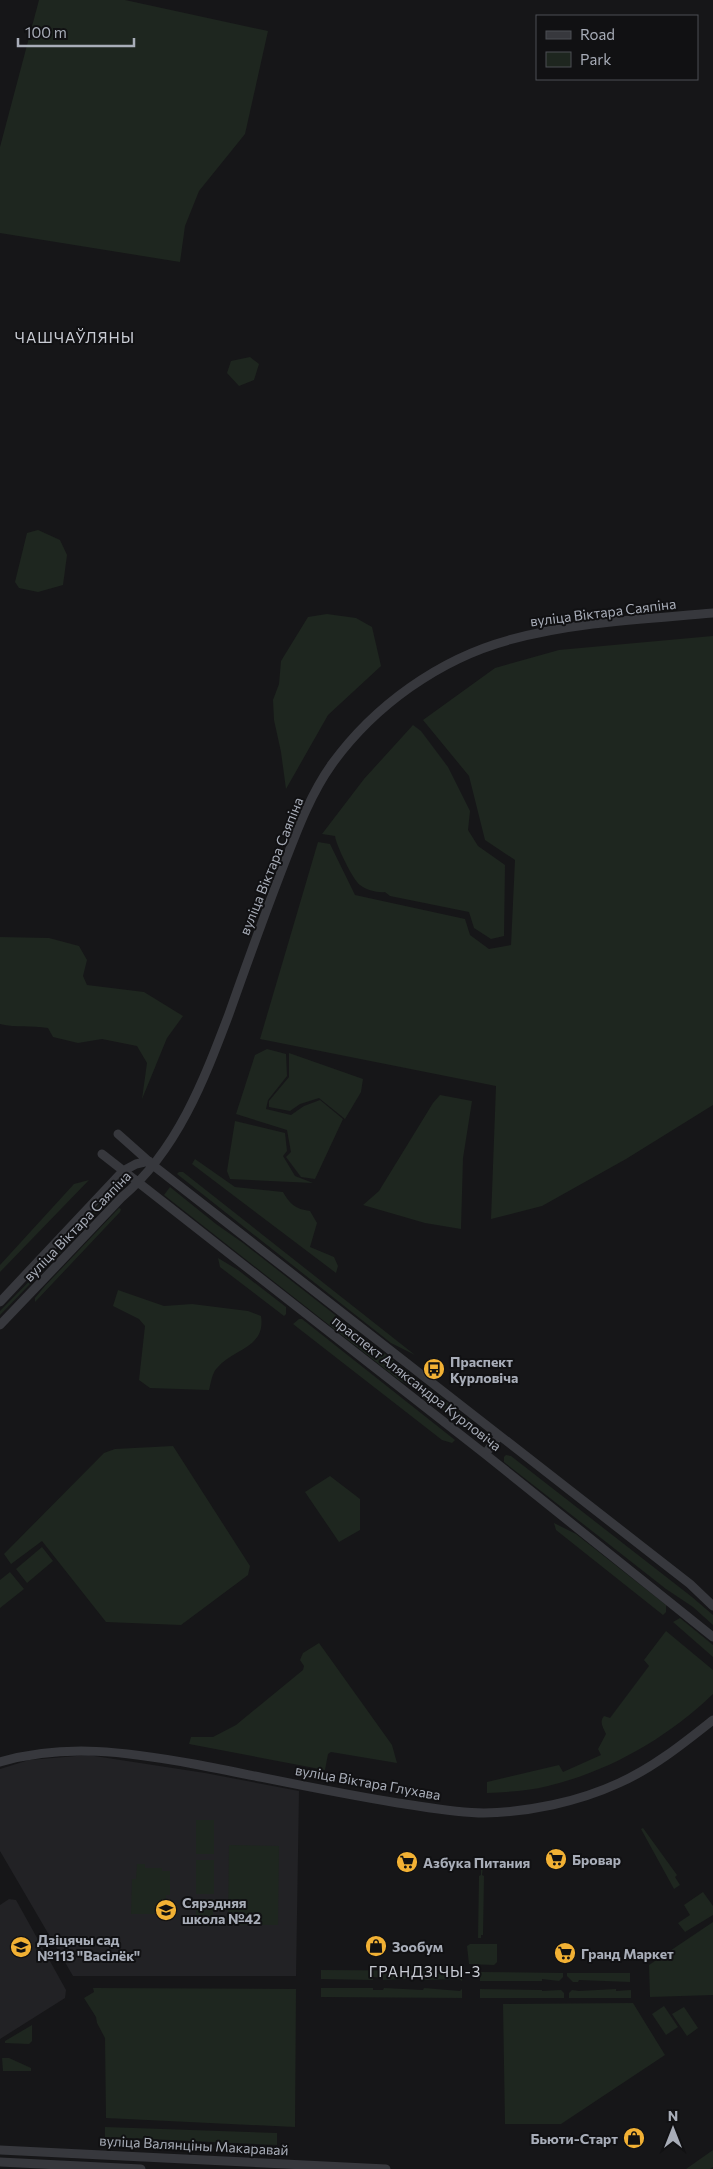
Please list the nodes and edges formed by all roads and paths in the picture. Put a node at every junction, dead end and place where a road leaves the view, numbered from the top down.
1 (713, 613) edge
2 (118, 1134) dead end
3 (102, 1154) dead end
4 (152, 1164) junction
5 (123, 1170) junction
6 (139, 1183) junction
7 (0, 1302) edge
8 (0, 1325) edge
9 (500, 1436) junction
10 (485, 1454) junction
11 (713, 1606) edge
12 (713, 1637) edge
13 (713, 1720) edge
14 (0, 1762) edge
15 (0, 2150) edge
16 (0, 2162) edge
17 (141, 2169) edge
18 (386, 2169) edge

1 - 4 street, вуліца Віктара Саяпіна
2 - 4 street, праспект Аляксандра Курловіча
3 - 5 street, праспект Аляксандра Курловіча
4 - 5 street, вуліца Віктара Саяпіна
4 - 6 street, вуліца Віктара Саяпіна
4 - 9 street, праспект Аляксандра Курловіча
5 - 6 street, праспект Аляксандра Курловіча
5 - 7 street, вуліца Віктара Саяпіна
6 - 8 street, вуліца Віктара Саяпіна
6 - 10 street, праспект Аляксандра Курловіча
9 - 10 street
9 - 11 street, праспект Аляксандра Курловіча
10 - 12 street, праспект Аляксандра Курловіча
13 - 14 street, вуліца Віктара Глухава
15 - 18 street, вуліца Валянціны Макаравай
16 - 17 street, вуліца Валянціны Макаравай

